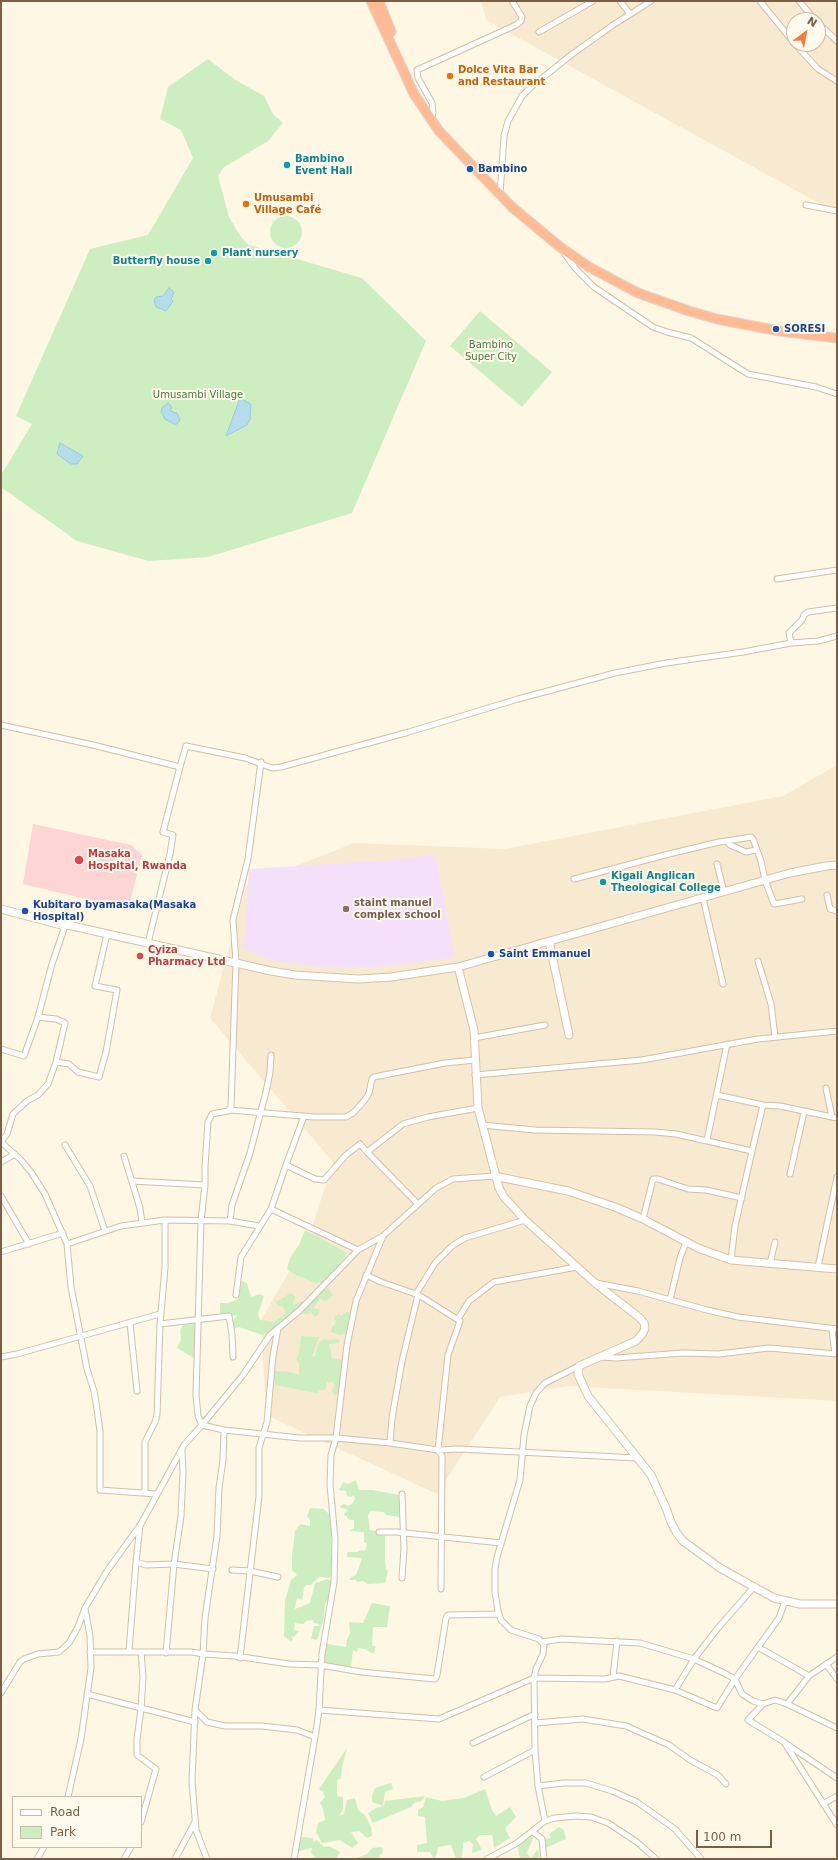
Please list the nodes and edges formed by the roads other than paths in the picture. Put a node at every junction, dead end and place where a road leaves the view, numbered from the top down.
1 (371, 1) edge
2 (379, 1) edge
3 (512, 1) edge
4 (593, 1) edge
5 (620, 1) edge
6 (651, 1) edge
7 (760, 1) edge
8 (800, 1) edge
9 (809, 12) edge
10 (630, 14) junction
11 (826, 31) edge
12 (539, 32) dead end
13 (786, 34) edge
14 (837, 41) edge
15 (802, 52) edge
16 (400, 62) junction
17 (837, 81) edge
18 (431, 120) junction
19 (500, 196) junction
20 (806, 205) dead end
21 (837, 211) edge
22 (560, 247) junction
23 (837, 338) edge
24 (837, 394) edge
25 (837, 570) edge
26 (777, 579) dead end
27 (837, 608) edge
28 (837, 636) edge
29 (791, 643) junction
30 (1, 725) edge
31 (261, 762) junction
32 (180, 767) junction
33 (726, 841) junction
34 (756, 850) junction
35 (718, 864) dead end
36 (837, 865) edge
37 (574, 879) dead end
38 (765, 880) junction
39 (724, 892) junction
40 (827, 895) dead end
41 (703, 898) junction
42 (802, 899) dead end
43 (1, 909) edge
44 (837, 911) edge
45 (65, 926) junction
46 (107, 934) junction
47 (549, 941) junction
48 (148, 943) junction
49 (758, 961) dead end
50 (236, 962) junction
51 (458, 967) junction
52 (723, 984) dead end
53 (38, 1017) junction
54 (545, 1025) dead end
55 (837, 1031) edge
56 (569, 1035) dead end
57 (775, 1037) junction
58 (474, 1038) junction
59 (727, 1044) junction
60 (1, 1049) edge
61 (270, 1055) dead end
62 (475, 1060) junction
63 (56, 1062) junction
64 (476, 1075) junction
65 (826, 1088) dead end
66 (716, 1095) junction
67 (762, 1105) junction
68 (478, 1108) junction
69 (230, 1110) junction
70 (260, 1112) junction
71 (804, 1112) junction
72 (304, 1116) junction
73 (834, 1118) edge
74 (482, 1125) junction
75 (707, 1140) junction
76 (1, 1142) edge
77 (65, 1145) dead end
78 (752, 1151) junction
79 (367, 1152) junction
80 (15, 1154) junction
81 (124, 1156) dead end
82 (1, 1162) edge
83 (286, 1165) junction
84 (790, 1174) dead end
85 (494, 1176) junction
86 (837, 1177) edge
87 (132, 1181) junction
88 (205, 1185) junction
89 (1, 1196) edge
90 (742, 1198) junction
91 (418, 1204) junction
92 (271, 1209) junction
93 (643, 1219) junction
94 (165, 1220) junction
95 (525, 1220) junction
96 (201, 1221) junction
97 (230, 1221) junction
98 (142, 1223) junction
99 (259, 1226) junction
100 (105, 1231) junction
101 (63, 1233) junction
102 (383, 1236) junction
103 (686, 1242) junction
104 (775, 1242) dead end
105 (29, 1244) junction
106 (67, 1244) junction
107 (358, 1250) junction
108 (1, 1252) edge
109 (731, 1260) junction
110 (770, 1264) junction
111 (577, 1267) junction
112 (818, 1267) junction
113 (837, 1269) edge
114 (366, 1275) junction
115 (595, 1283) junction
116 (417, 1294) junction
117 (236, 1295) dead end
118 (670, 1300) junction
119 (160, 1314) junction
120 (198, 1319) junction
121 (458, 1320) junction
122 (130, 1323) junction
123 (160, 1324) junction
124 (278, 1328) junction
125 (835, 1329) edge
126 (81, 1336) junction
127 (836, 1354) edge
128 (1, 1357) edge
129 (602, 1357) junction
130 (233, 1358) dead end
131 (579, 1366) junction
132 (137, 1391) dead end
133 (202, 1425) junction
134 (224, 1430) junction
135 (263, 1433) junction
136 (336, 1438) junction
137 (390, 1443) junction
138 (182, 1449) junction
139 (438, 1450) junction
140 (522, 1452) junction
141 (638, 1458) junction
142 (145, 1492) junction
143 (156, 1494) junction
144 (402, 1494) dead end
145 (140, 1524) junction
146 (379, 1532) dead end
147 (404, 1532) junction
148 (442, 1537) junction
149 (501, 1543) junction
150 (136, 1562) junction
151 (174, 1564) junction
152 (213, 1569) junction
153 (232, 1570) dead end
154 (250, 1572) junction
155 (278, 1577) dead end
156 (402, 1578) dead end
157 (753, 1588) junction
158 (440, 1589) dead end
159 (785, 1601) junction
160 (837, 1604) edge
161 (85, 1608) junction
162 (499, 1614) junction
163 (617, 1641) junction
164 (542, 1642) junction
165 (758, 1648) junction
166 (129, 1651) junction
167 (90, 1652) junction
168 (141, 1652) junction
169 (166, 1653) junction
170 (203, 1654) junction
171 (837, 1657) edge
172 (240, 1658) junction
173 (694, 1659) junction
174 (826, 1664) junction
175 (321, 1665) junction
176 (809, 1676) junction
177 (613, 1677) junction
178 (534, 1678) junction
179 (837, 1678) edge
180 (734, 1679) junction
181 (675, 1690) junction
182 (1, 1693) edge
183 (87, 1694) junction
184 (762, 1704) junction
185 (788, 1704) junction
186 (141, 1709) junction
187 (195, 1710) junction
188 (319, 1710) junction
189 (535, 1714) junction
190 (195, 1722) junction
191 (535, 1723) junction
192 (837, 1728) edge
193 (315, 1737) junction
194 (784, 1742) junction
195 (473, 1743) dead end
196 (535, 1750) junction
197 (484, 1777) dead end
198 (837, 1778) edge
199 (726, 1784) dead end
200 (538, 1786) junction
201 (68, 1796) edge
202 (837, 1796) edge
203 (823, 1804) junction
204 (142, 1818) edge
205 (195, 1821) junction
206 (545, 1821) junction
207 (837, 1824) edge
208 (532, 1831) junction
209 (43, 1848) edge
210 (130, 1848) edge
211 (37, 1859) edge
212 (124, 1859) edge
213 (175, 1859) edge
214 (207, 1859) edge
215 (294, 1859) edge
216 (487, 1859) edge
217 (544, 1859) edge
218 (656, 1859) edge
219 (701, 1859) edge

1 - 16 highway
2 - 16 highway
3 - 18 street
4 - 12 street
5 - 10 street
6 - 10 street
7 - 13 street
8 - 9 street
10 - 19 street
11 - 14 street
15 - 17 street
16 - 18 highway
18 - 19 highway
19 - 22 highway
20 - 21 street
22 - 23 highway
22 - 24 street
25 - 26 street
27 - 29 street
28 - 29 street
29 - 31 street
30 - 32 street
31 - 32 street
31 - 50 street
32 - 48 street
33 - 34 street
33 - 34 street
33 - 37 street
34 - 38 street
35 - 39 street
36 - 38 main road
38 - 39 main road
38 - 42 street
39 - 41 main road
40 - 44 street
41 - 47 main road
41 - 52 street
43 - 45 main road
45 - 46 main road
45 - 53 street
46 - 48 main road
46 - 63 street
47 - 51 main road
47 - 56 main road
48 - 50 main road
49 - 57 street
50 - 51 main road
50 - 69 street
51 - 58 main road
53 - 60 street
53 - 63 street
54 - 58 street
55 - 57 street
57 - 59 street
58 - 62 main road
59 - 64 street
59 - 66 street
61 - 70 street
62 - 64 main road
62 - 72 street
63 - 76 street
64 - 68 main road
65 - 73 street
66 - 67 street
66 - 75 street
67 - 71 street
67 - 78 street
68 - 74 main road
68 - 79 street
69 - 70 street
69 - 88 street
70 - 72 street
70 - 97 street
71 - 73 street
71 - 84 street
72 - 83 street
74 - 75 street
74 - 85 main road
75 - 78 street
76 - 80 street
77 - 100 street
78 - 90 street
79 - 83 street
79 - 91 street
80 - 82 street
80 - 101 street
81 - 87 street
83 - 92 street
85 - 91 street
85 - 93 main road
85 - 95 main road
86 - 112 street
87 - 88 street
87 - 98 street
88 - 96 street
89 - 105 street
90 - 93 street
90 - 109 street
91 - 102 street
92 - 99 street
92 - 107 street
93 - 103 main road
94 - 96 street
94 - 98 street
94 - 119 street
95 - 111 main road
95 - 116 street
96 - 97 street
96 - 120 street
97 - 99 street
98 - 100 street
99 - 117 street
100 - 106 street
101 - 105 street
101 - 106 street
102 - 107 street
102 - 114 street
103 - 109 main road
103 - 118 street
104 - 110 street
105 - 108 street
106 - 126 street
107 - 124 street
109 - 110 main road
110 - 112 main road
111 - 115 main road
111 - 121 street
112 - 113 main road
114 - 116 street
114 - 136 street
115 - 118 street
115 - 129 main road
116 - 121 street
116 - 137 street
118 - 125 street
119 - 122 street
119 - 123 street
120 - 123 street
120 - 130 street
120 - 133 street
121 - 139 street
122 - 126 street
122 - 132 street
123 - 142 street
124 - 133 street
124 - 135 street
125 - 127 street
126 - 128 street
126 - 142 street
127 - 129 street
129 - 131 main road
131 - 140 street
131 - 141 main road
133 - 134 street
133 - 138 street
134 - 135 street
134 - 152 street
135 - 136 street
135 - 154 street
136 - 137 street
136 - 175 street
137 - 139 street
138 - 143 street
138 - 151 street
139 - 140 street
139 - 148 street
140 - 141 street
140 - 149 street
141 - 157 main road
142 - 143 street
143 - 145 street
144 - 147 street
145 - 150 street
145 - 161 street
146 - 147 street
147 - 148 street
147 - 156 street
148 - 149 street
148 - 158 street
149 - 162 street
150 - 151 street
150 - 166 street
151 - 152 street
151 - 169 street
152 - 170 street
153 - 154 street
154 - 155 street
154 - 172 street
157 - 159 main road
157 - 173 street
159 - 160 main road
159 - 165 street
161 - 167 street
161 - 182 street
162 - 164 street
162 - 175 street
163 - 164 street
163 - 173 street
163 - 177 street
164 - 178 street
165 - 176 street
165 - 180 street
166 - 167 street
166 - 168 street
167 - 183 street
168 - 169 street
168 - 186 street
169 - 170 street
170 - 172 street
170 - 187 street
171 - 174 street
172 - 175 street
173 - 180 street
173 - 181 street
174 - 176 street
174 - 179 street
175 - 188 street
176 - 185 street
177 - 178 street
177 - 181 street
178 - 188 street
178 - 189 street
180 - 181 street
180 - 184 street
183 - 186 street
183 - 201 street
184 - 185 street
184 - 194 street
185 - 192 street
186 - 190 street
186 - 204 street
187 - 190 street
187 - 193 street
188 - 193 street
189 - 191 street
189 - 195 street
190 - 205 street
191 - 196 street
191 - 199 street
193 - 215 street
194 - 198 street
194 - 203 street
196 - 197 street
196 - 200 street
200 - 206 street
200 - 219 street
202 - 203 street
203 - 207 street
205 - 213 street
205 - 214 street
206 - 208 street
206 - 218 street
208 - 216 street
208 - 217 street
209 - 211 street
210 - 212 street

